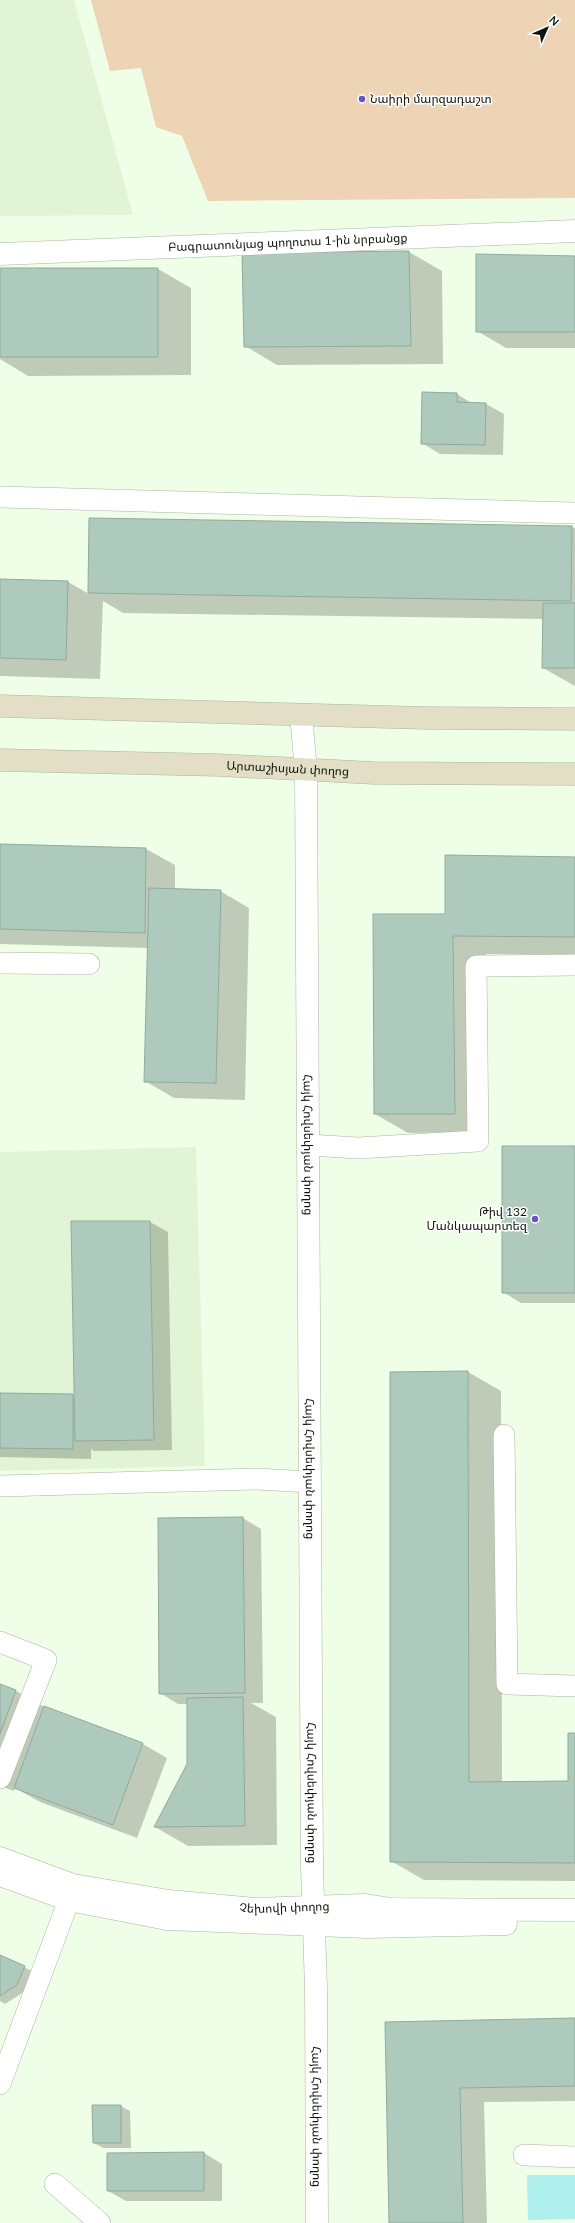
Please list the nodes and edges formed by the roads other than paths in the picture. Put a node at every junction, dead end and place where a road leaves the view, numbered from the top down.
1 (575, 231) edge
2 (0, 254) edge
3 (0, 497) edge
4 (575, 513) edge
5 (0, 706) edge
6 (301, 715) junction
7 (575, 719) edge
8 (0, 760) edge
9 (306, 771) junction
10 (575, 774) edge
11 (0, 963) edge
12 (89, 964) dead end
13 (575, 965) edge
14 (309, 1145) junction
15 (504, 1436) dead end
16 (310, 1482) junction
17 (0, 1486) edge
18 (0, 1642) edge
19 (575, 1686) edge
20 (0, 1778) edge
21 (0, 1858) edge
22 (0, 1875) edge
23 (69, 1900) junction
24 (575, 1910) edge
25 (313, 1917) junction
26 (575, 1923) edge
27 (0, 2084) edge
28 (524, 2154) dead end
29 (575, 2156) edge
30 (55, 2184) dead end
31 (100, 2223) edge
32 (317, 2223) edge

1 - 2 street, Բագրատունյաց պողոտա 1-ին նրբանցք
3 - 4 lane
5 - 6 main road
6 - 7 main road
6 - 9 street, Հայկ Հովսեփյան փողոց
8 - 9 main road, Արտաշիսյան փողոց
9 - 10 main road, Արտաշիսյան փողոց
9 - 14 street, Հայկ Հովսեփյան փողոց
11 - 12 lane
13 - 14 lane
14 - 16 street, Հայկ Հովսեփյան փողոց
15 - 19 lane
16 - 17 lane
16 - 25 street, Հայկ Հովսեփյան փողոց
18 - 20 lane
21 - 25 street, Չեխովի փողոց
22 - 23 street, Չեխովի փողոց
23 - 25 street, Չեխովի փողոց
23 - 27 lane
24 - 25 street, Չեխովի փողոց
25 - 26 street, Չեխովի փողոց
25 - 32 street, Հայկ Հովսեփյան փողոց
28 - 29 lane
30 - 31 lane

